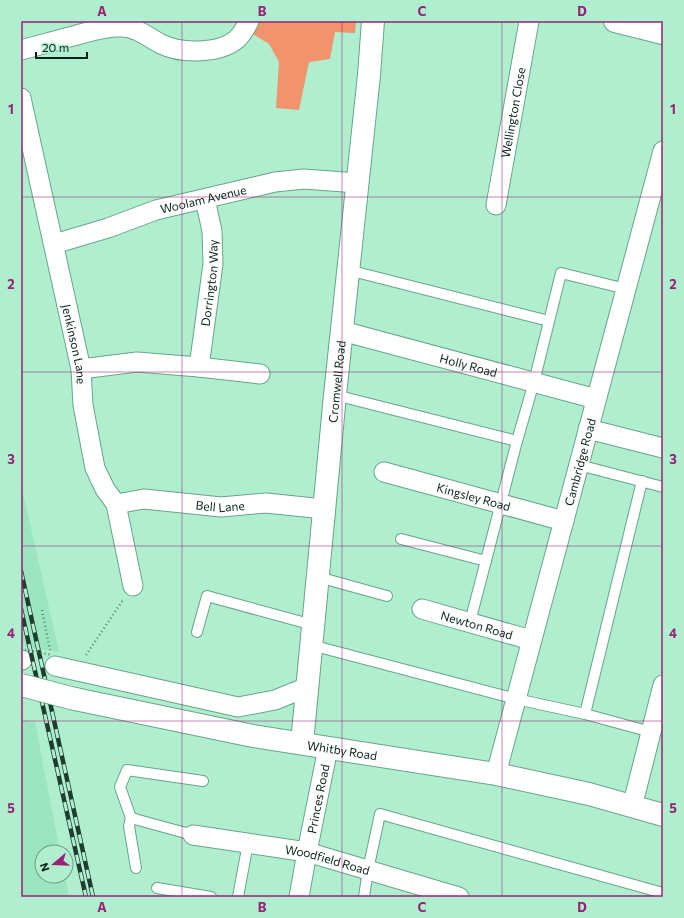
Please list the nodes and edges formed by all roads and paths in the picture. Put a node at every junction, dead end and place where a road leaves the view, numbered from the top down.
1 (249, 21) edge
2 (373, 21) edge
3 (529, 21) edge
4 (615, 21) edge
5 (663, 33) edge
6 (21, 50) edge
7 (21, 98) edge
8 (663, 151) edge
9 (357, 182) junction
10 (205, 199) junction
11 (496, 205) dead end
12 (54, 244) junction
13 (348, 270) junction
14 (626, 289) junction
15 (549, 321) junction
16 (342, 331) junction
17 (199, 367) junction
18 (81, 369) junction
19 (260, 374) dead end
20 (534, 382) junction
21 (335, 395) junction
22 (596, 399) junction
23 (588, 429) junction
24 (517, 441) junction
25 (663, 448) edge
26 (579, 465) junction
27 (384, 472) dead end
28 (642, 481) junction
29 (663, 487) edge
30 (502, 503) junction
31 (116, 504) junction
32 (324, 509) junction
33 (564, 521) junction
34 (401, 539) dead end
35 (486, 561) junction
36 (318, 576) junction
37 (133, 586) joint
38 (387, 596) dead end
39 (422, 609) dead end
40 (42, 610) dead end
41 (470, 622) junction
42 (197, 632) dead end
43 (312, 635) junction
44 (532, 640) junction
45 (21, 656) edge
46 (53, 661) junction
47 (78, 672) junction
48 (21, 685) edge
49 (663, 685) edge
50 (307, 687) junction
51 (516, 699) junction
52 (585, 714) junction
53 (656, 724) edge
54 (302, 743) junction
55 (328, 748) junction
56 (496, 774) junction
57 (203, 781) dead end
58 (632, 807) junction
59 (663, 815) edge
60 (131, 818) junction
61 (193, 835) joint
62 (248, 843) junction
63 (306, 852) junction
64 (136, 868) dead end
65 (368, 870) junction
66 (157, 888) dead end
67 (663, 893) edge
68 (211, 897) edge
69 (238, 897) edge
70 (299, 897) edge
71 (364, 897) edge
72 (459, 897) edge

1 - 6 street
2 - 9 street, Cromwell Road
3 - 11 street, Wellington Close
4 - 5 street
7 - 12 street, Jenkinson Lane
8 - 14 street, Cambridge Road
9 - 10 street, Woolam Avenue
9 - 13 street, Cromwell Road
10 - 12 street, Woolam Avenue
10 - 17 street, Dorrington Way
12 - 18 street, Jenkinson Lane
13 - 15 lane
13 - 16 street, Cromwell Road
14 - 15 lane
14 - 22 street, Cambridge Road
15 - 20 lane
16 - 20 street, Holly Road
16 - 21 street, Cromwell Road
17 - 18 street
17 - 19 street
18 - 31 street, Jenkinson Lane
20 - 22 street, Holly Road
20 - 24 lane
21 - 24 lane
21 - 32 street, Cromwell Road
22 - 23 street, Cambridge Road
23 - 25 street
23 - 26 street, Cambridge Road
24 - 30 lane
26 - 28 lane
26 - 33 street, Cambridge Road
27 - 30 street, Kingsley Road
28 - 29 lane
28 - 52 lane
30 - 33 street, Kingsley Road
30 - 35 lane
31 - 32 street, Bell Lane
31 - 37 street, Jenkinson Lane
32 - 36 street, Cromwell Road
33 - 44 street, Cambridge Road
34 - 35 lane
35 - 41 lane
36 - 38 lane
36 - 43 street, Cromwell Road
37 - 47 path
39 - 41 street, Newton Road
40 - 46 path
41 - 44 street, Newton Road
42 - 43 lane
43 - 50 street, Cromwell Road
43 - 51 lane
44 - 51 street, Cambridge Road
45 - 46 path, bridge
46 - 47 street
47 - 50 street
48 - 54 street, Whitby Road, bridge
49 - 53 street
50 - 54 street, Cromwell Road
51 - 52 lane
51 - 56 street, Cambridge Road
52 - 53 lane
53 - 58 street
54 - 55 street, Whitby Road
55 - 56 street, Whitby Road
55 - 63 street, Princes Road
56 - 58 street, Whitby Road
57 - 60 lane
58 - 59 street, Whitby Road
60 - 61 lane
60 - 64 lane
61 - 62 street, Woodfield Road
62 - 63 street, Woodfield Road
62 - 69 lane
63 - 65 street, Woodfield Road
63 - 70 street, Princes Road
65 - 67 lane
65 - 71 lane
65 - 72 street, Woodfield Road
66 - 68 lane

